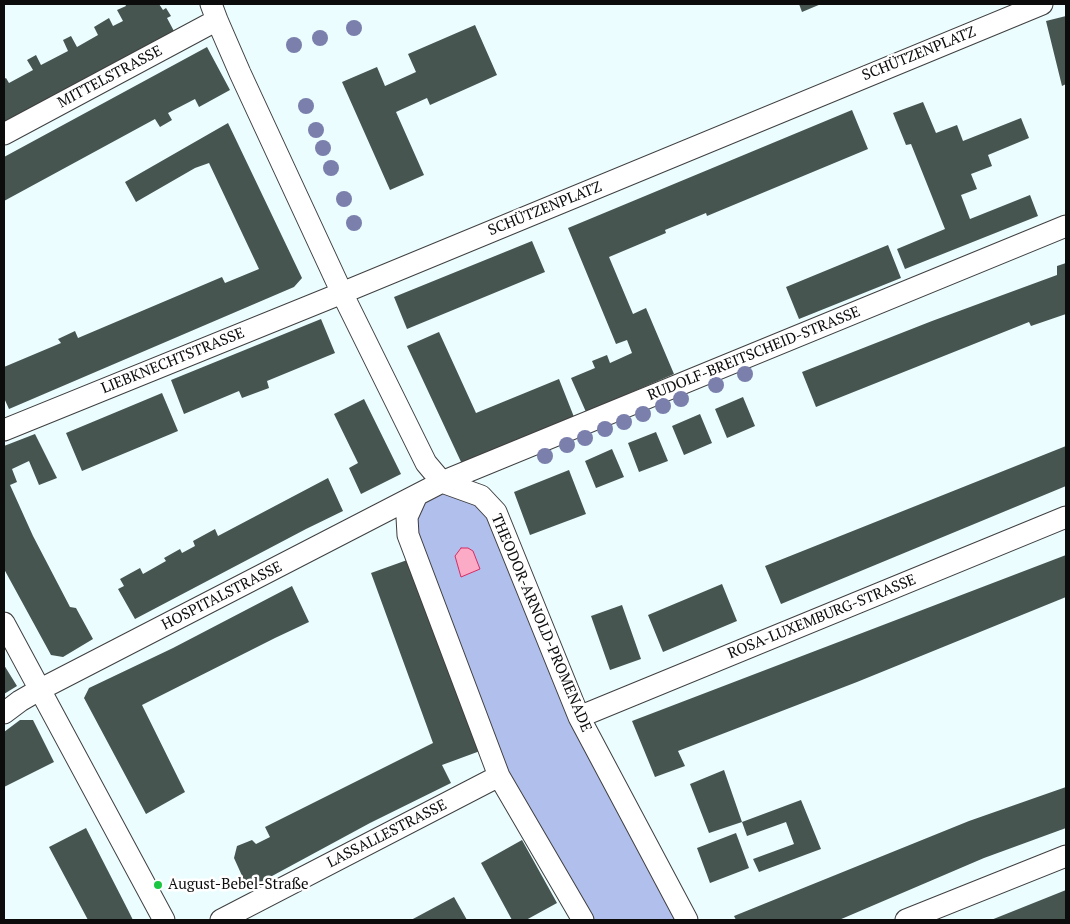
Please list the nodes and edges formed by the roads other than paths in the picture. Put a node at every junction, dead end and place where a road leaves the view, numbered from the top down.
1 (1042, 4) edge
2 (214, 12) edge
3 (4, 134) edge
4 (1066, 226) edge
5 (342, 293) junction
6 (4, 430) edge
7 (442, 482) junction
8 (417, 495) junction
9 (1066, 517) edge
10 (4, 623) edge
11 (38, 690) junction
12 (4, 713) edge
13 (579, 717) junction
14 (499, 776) junction
15 (1066, 856) edge
16 (164, 920) edge
17 (221, 920) edge
18 (584, 920) edge
19 (687, 920) edge
20 (906, 920) edge

1 - 5 street, SCHÜTZENPLATZ
2 - 3 street, MITTELSTRASSE
2 - 5 street
4 - 7 street, RUDOLF-BREITSCHEID-STRASSE
5 - 6 street, LIEBKNECHTSTRASSE
5 - 7 street
7 - 8 street, HOSPITALSTRASSE
7 - 13 street, THEODOR-ARNOLD-PROMENADE
8 - 11 street, HOSPITALSTRASSE
8 - 14 street
9 - 13 street, ROSA-LUXEMBURG-STRASSE
10 - 11 street
11 - 12 street, HOSPITALSTRASSE
11 - 16 street
13 - 19 street, THEODOR-ARNOLD-PROMENADE
14 - 17 street, LASSALLESTRASSE
14 - 18 street
15 - 20 street

